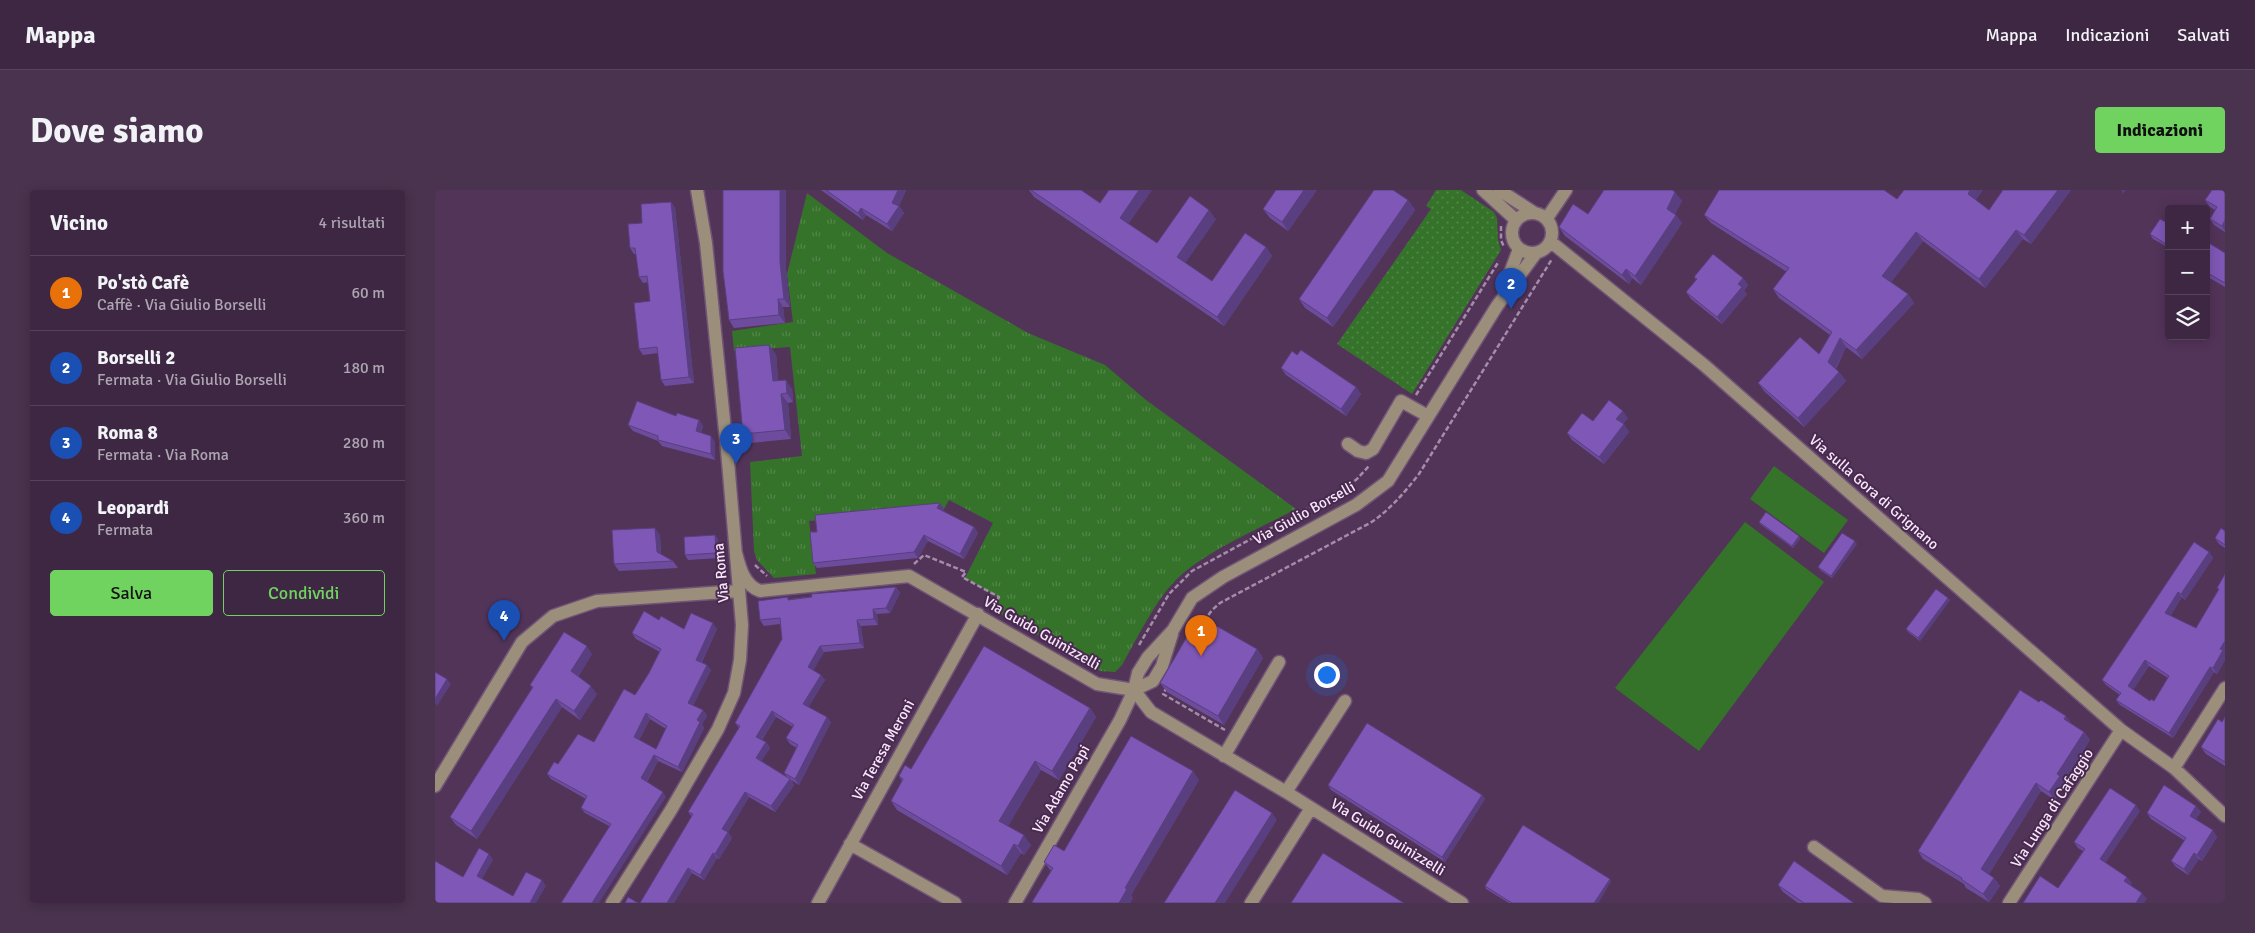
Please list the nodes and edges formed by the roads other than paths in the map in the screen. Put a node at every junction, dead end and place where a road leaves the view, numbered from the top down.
1 (686, 190) edge
2 (697, 190) edge
3 (1483, 190) edge
4 (1499, 190) edge
5 (1566, 190) edge
6 (699, 208) junction
7 (1533, 212) junction
8 (1547, 218) junction
9 (1516, 220) junction
10 (1551, 242) junction
11 (1519, 248) junction
12 (1536, 253) junction
13 (1497, 306) junction
14 (1429, 416) junction
15 (1349, 444) dead end
16 (736, 553) junction
17 (739, 591) junction
18 (760, 591) junction
19 (978, 614) junction
20 (742, 625) junction
21 (1279, 662) dead end
22 (2225, 688) edge
23 (1134, 690) junction
24 (1345, 700) dead end
25 (2121, 730) junction
26 (1224, 756) junction
27 (2174, 768) junction
28 (435, 786) edge
29 (1286, 792) junction
30 (1311, 808) junction
31 (2225, 816) edge
32 (850, 844) junction
33 (1813, 847) dead end
34 (612, 903) edge
35 (818, 903) edge
36 (955, 903) edge
37 (1015, 903) edge
38 (1251, 903) edge
39 (1463, 903) edge
40 (1925, 903) edge
41 (2009, 903) edge

1 - 6 street, Via Roma
2 - 6 street, Via Roma
3 - 9 street
4 - 7 street
5 - 8 street
6 - 16 street, Via Roma
7 - 8 street
7 - 9 street
8 - 10 street
9 - 11 street
10 - 12 street
10 - 25 street, Via sulla Gora di Grignano
11 - 12 street
11 - 13 street, Via Giulio Borselli
12 - 13 street, Via Giulio Borselli
13 - 14 street, Via Giulio Borselli
14 - 15 street
14 - 23 street, Via Giulio Borselli
16 - 17 street, Via Roma
16 - 18 street
17 - 20 street, Via Roma
17 - 28 street
18 - 19 street, Via Guido Guinizzelli
18 - 20 street
19 - 23 street, Via Guido Guinizzelli
19 - 32 street, Via Teresa Meroni
20 - 34 street, Via Roma
21 - 26 street
22 - 27 street
23 - 26 street, Via Guido Guinizzelli
23 - 37 street, Via Adamo Papi
24 - 29 street
25 - 27 street, Via sulla Gora di Grignano
25 - 41 street, Via Lunga di Cafaggio
26 - 29 street, Via Guido Guinizzelli
27 - 31 street, Via sulla Gora di Grignano
29 - 30 street, Via Guido Guinizzelli
30 - 38 street
30 - 39 street, Via Guido Guinizzelli
32 - 35 street, Via Teresa Meroni
32 - 36 street
33 - 40 street

